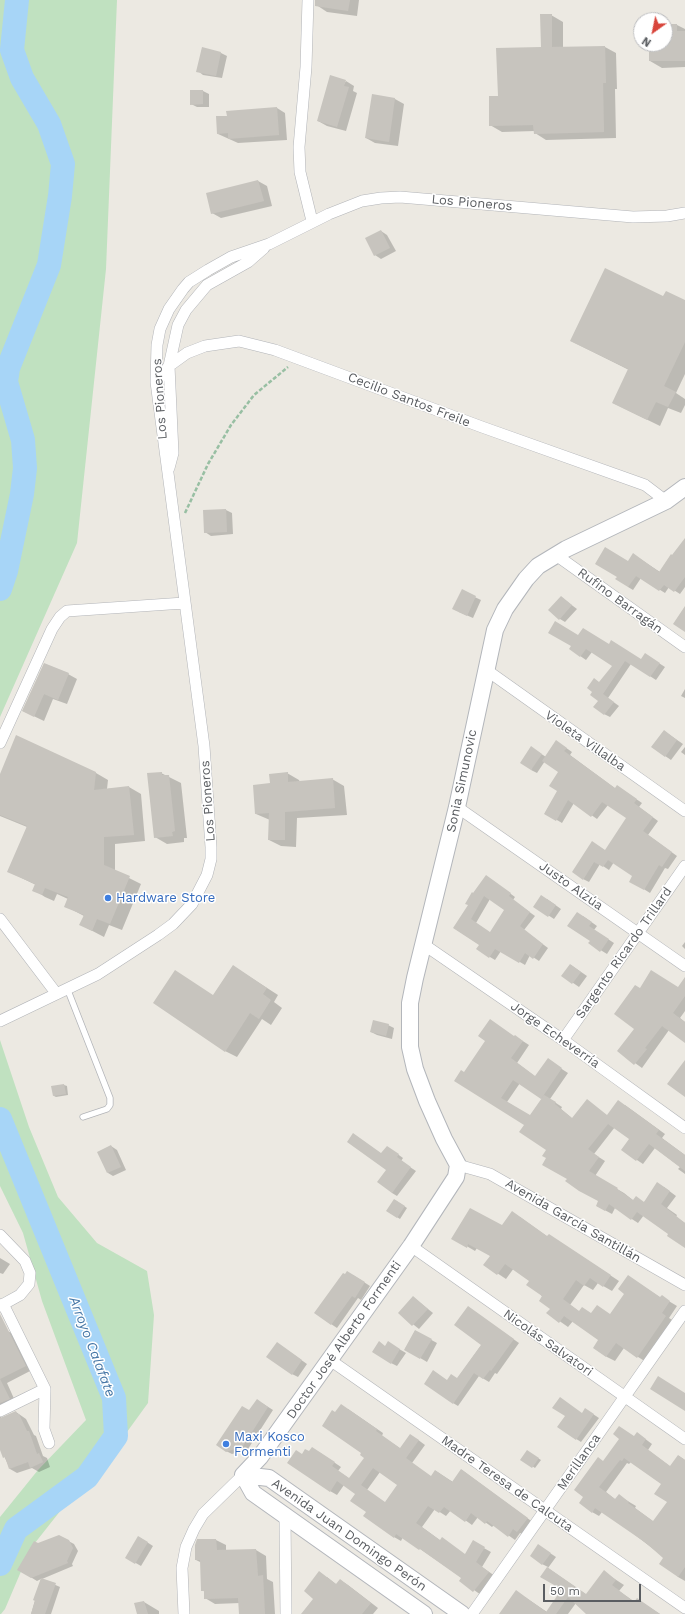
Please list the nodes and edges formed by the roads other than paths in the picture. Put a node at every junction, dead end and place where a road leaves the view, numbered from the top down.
1 (308, 0) edge
2 (685, 213) edge
3 (312, 221) junction
4 (269, 244) junction
5 (169, 366) junction
6 (156, 382) junction
7 (168, 470) junction
8 (685, 487) edge
9 (666, 501) junction
10 (556, 555) junction
11 (184, 603) junction
12 (685, 647) edge
13 (485, 669) junction
14 (0, 743) edge
15 (457, 807) junction
16 (685, 811) edge
17 (685, 866) edge
18 (0, 919) edge
19 (637, 932) junction
20 (423, 944) junction
21 (685, 966) edge
22 (67, 988) junction
23 (56, 993) junction
24 (2, 1020) edge
25 (563, 1040) junction
26 (83, 1117) dead end
27 (685, 1128) edge
28 (458, 1165) junction
29 (0, 1235) edge
30 (410, 1246) junction
31 (685, 1285) edge
32 (2, 1305) edge
33 (685, 1311) edge
34 (330, 1360) junction
35 (45, 1389) junction
36 (625, 1397) junction
37 (0, 1411) edge
38 (685, 1440) edge
39 (48, 1443) dead end
40 (243, 1475) junction
41 (545, 1510) junction
42 (285, 1517) junction
43 (685, 1608) edge
44 (184, 1614) edge
45 (286, 1614) edge
46 (424, 1614) edge
47 (462, 1614) edge
48 (472, 1614) edge

1 - 3 street
2 - 3 street, Los Pioneros
3 - 4 street, Los Pioneros
4 - 5 street, Los Pioneros
4 - 6 street, Los Pioneros
5 - 6 street, Cecilio Santos Freile
5 - 7 street, Los Pioneros
5 - 9 street, Cecilio Santos Freile
6 - 7 street, Los Pioneros
7 - 11 street, Los Pioneros
8 - 9 street, Sonia Simunovic
9 - 10 street, Sonia Simunovic
10 - 12 street, Rufino Barragán
10 - 13 street, Sonia Simunovic
11 - 14 street
11 - 22 street, Los Pioneros
13 - 15 street, Sonia Simunovic
13 - 16 street, Violeta Villalba
15 - 19 street, Justo Alzúa
15 - 20 street, Sonia Simunovic
17 - 19 street, Sargento Ricardo Trillard
18 - 23 street
19 - 21 street, Justo Alzúa
19 - 25 street, Sargento Ricardo Trillard
20 - 25 street, Jorge Echeverría
20 - 28 street, Sonia Simunovic
22 - 23 street, Los Pioneros
22 - 26 lane
23 - 24 street, Los Pioneros
25 - 27 street, Jorge Echeverría
28 - 30 street, Doctor José Alberto Formenti
28 - 31 street, Avenida García Santillán
29 - 32 street
30 - 34 street, Doctor José Alberto Formenti
30 - 36 street, Nicolás Salvatori
32 - 35 street
33 - 36 street, Merillanca
34 - 40 street, Doctor José Alberto Formenti
34 - 41 street, Madre Teresa de Calcuta
35 - 37 street
35 - 39 street
36 - 38 street, Nicolás Salvatori
36 - 41 street, Merillanca
40 - 42 street, Avenida Juan Domingo Perón
40 - 44 street, Doctor José Alberto Formenti
40 - 47 street, Avenida Juan Domingo Perón
41 - 43 street, Madre Teresa de Calcuta
41 - 48 street, Merillanca
42 - 45 street
42 - 46 street, Avenida Juan Domingo Perón

